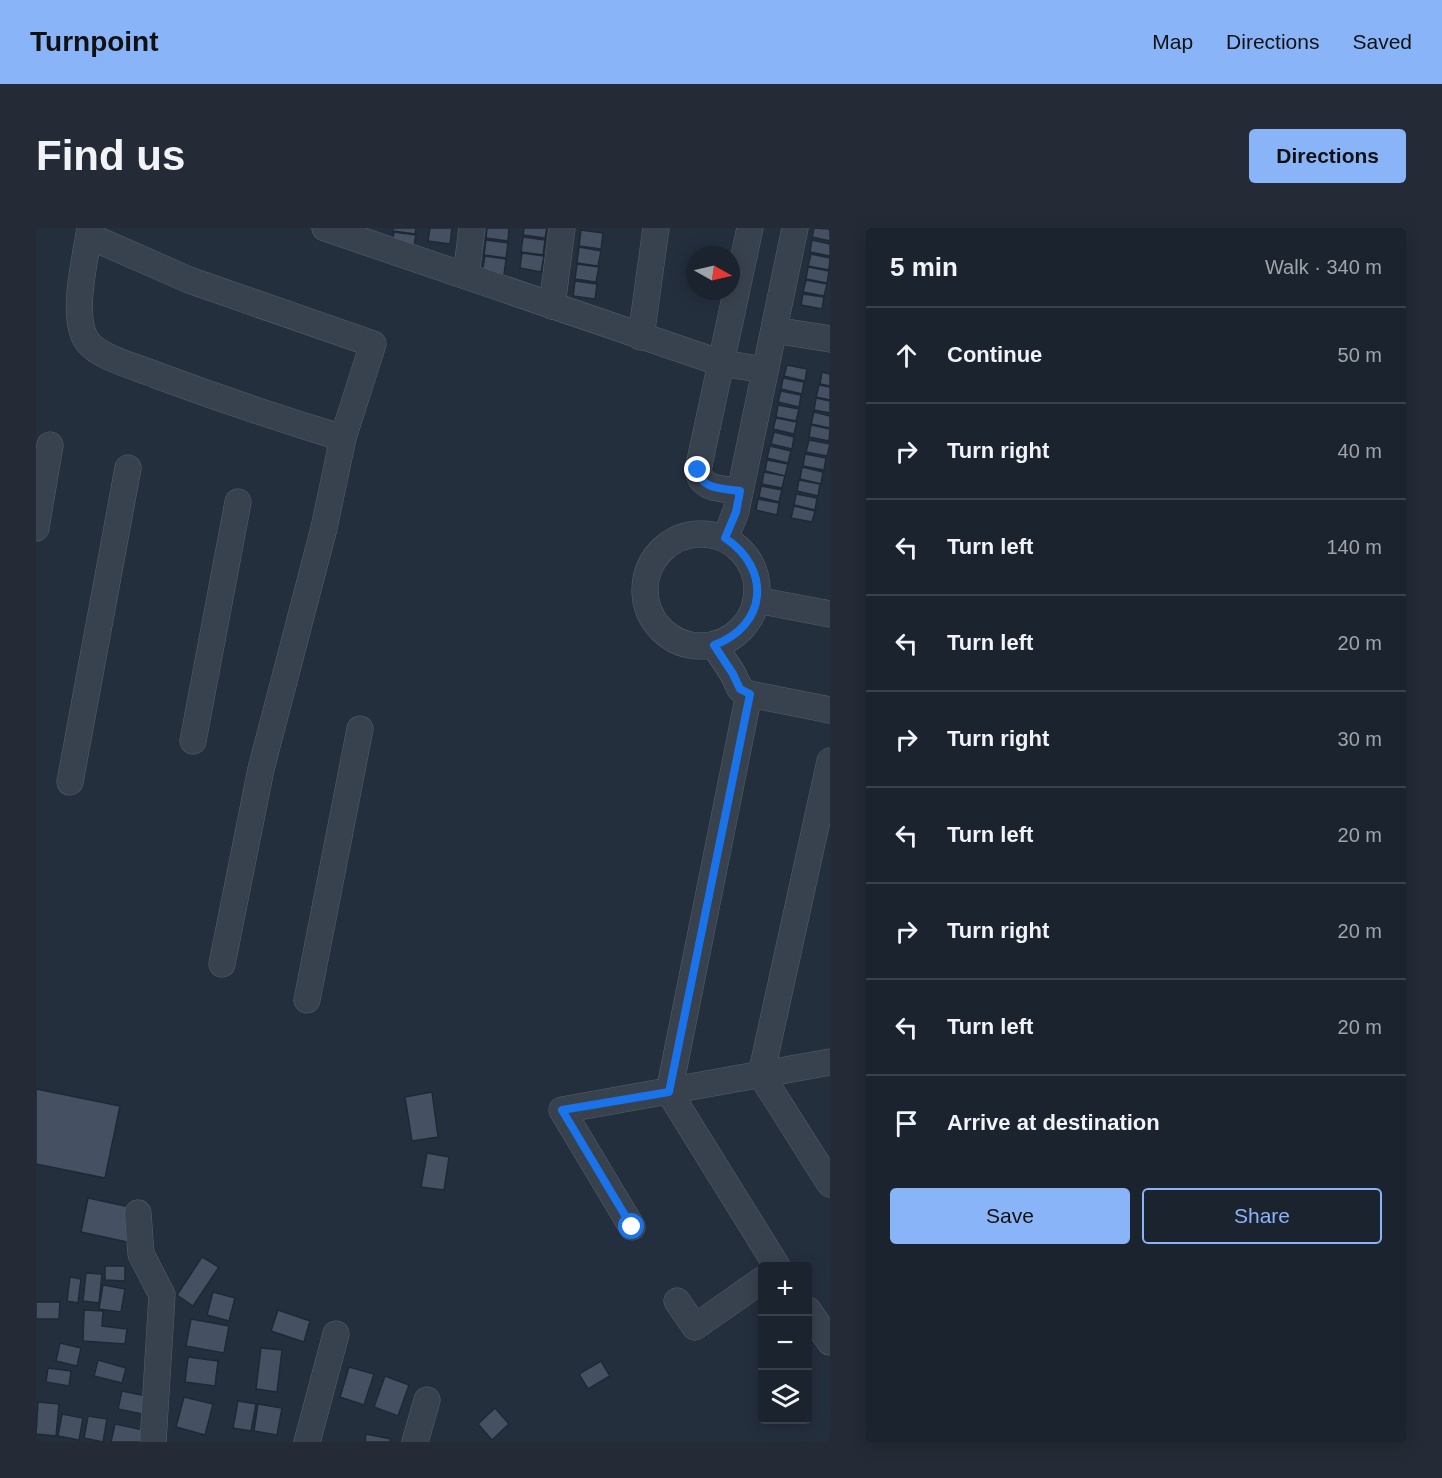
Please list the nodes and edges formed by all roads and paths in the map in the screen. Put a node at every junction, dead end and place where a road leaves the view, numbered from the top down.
1 (325, 228) edge
2 (472, 228) edge
3 (562, 228) edge
4 (656, 228) edge
5 (750, 228) edge
6 (795, 228) edge
7 (89, 232) edge
8 (376, 237) edge
9 (466, 276) junction
10 (552, 306) junction
11 (774, 330) junction
12 (641, 337) junction
13 (830, 339) edge
14 (721, 363) junction
15 (765, 370) junction
16 (344, 438) junction
17 (50, 445) dead end
18 (128, 468) dead end
19 (740, 491) junction
20 (238, 502) dead end
21 (36, 528) edge
22 (725, 538) junction
23 (756, 600) junction
24 (830, 614) edge
25 (714, 645) junction
26 (750, 694) junction
27 (830, 710) edge
28 (360, 729) dead end
29 (193, 741) dead end
30 (830, 761) edge
31 (70, 782) dead end
32 (222, 964) dead end
33 (307, 1000) dead end
34 (830, 1062) edge
35 (761, 1075) junction
36 (669, 1092) junction
37 (830, 1184) edge
38 (138, 1213) dead end
39 (632, 1227) dead end
40 (775, 1262) edge
41 (758, 1283) edge
42 (677, 1301) dead end
43 (336, 1334) dead end
44 (428, 1400) dead end
45 (153, 1442) edge
46 (307, 1442) edge
47 (415, 1442) edge

1 - 8 street
2 - 9 street
3 - 10 street
4 - 12 street
5 - 14 street
6 - 11 street
7 - 16 street
7 - 16 street
8 - 9 street
9 - 10 street
10 - 12 street
11 - 13 street
11 - 15 street
12 - 14 street
14 - 15 street
14 - 19 street
15 - 19 street
16 - 32 street
17 - 21 street
18 - 31 street
19 - 22 street
20 - 29 street
22 - 23 street
22 - 25 street
23 - 24 street
23 - 25 street
25 - 26 street
26 - 27 street
26 - 36 street
28 - 33 street
30 - 35 street
34 - 35 street
35 - 36 street
35 - 37 street
36 - 39 street
36 - 40 street
38 - 45 street
41 - 42 street
43 - 46 street
44 - 47 street

